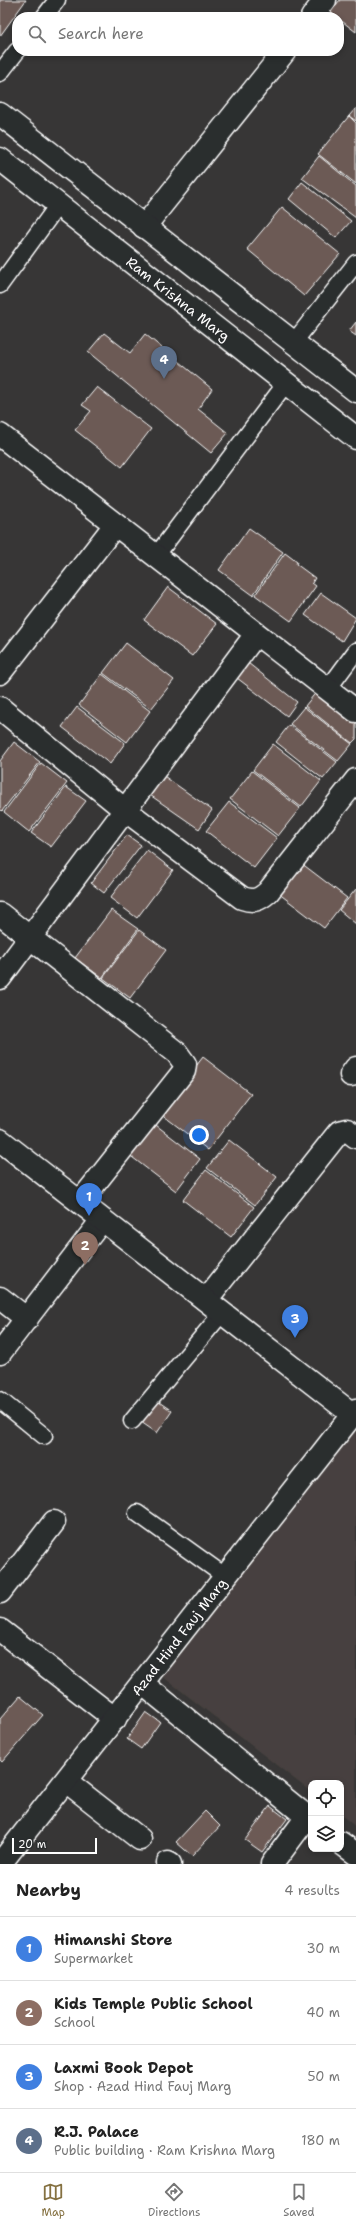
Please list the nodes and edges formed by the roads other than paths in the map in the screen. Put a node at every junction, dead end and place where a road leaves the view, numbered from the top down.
1 (57, 0) edge
2 (325, 0) edge
3 (48, 12) edge
4 (316, 12) edge
5 (13, 56) edge
6 (281, 56) edge
7 (0, 73) edge
8 (0, 114) edge
9 (0, 159) edge
10 (58, 205) junction
11 (144, 227) junction
12 (356, 263) edge
13 (0, 286) edge
14 (294, 342) junction
15 (286, 383) junction
16 (356, 392) edge
17 (0, 435) edge
18 (356, 438) edge
19 (116, 525) junction
20 (156, 556) junction
21 (256, 634) junction
22 (356, 650) edge
23 (0, 673) edge
24 (328, 689) junction
25 (0, 708) edge
26 (356, 711) edge
27 (356, 780) edge
28 (125, 810) junction
29 (0, 914) edge
30 (31, 937) junction
31 (0, 978) edge
32 (356, 1137) edge
33 (0, 1140) edge
34 (80, 1202) junction
35 (102, 1220) junction
36 (0, 1298) edge
37 (214, 1306) junction
38 (27, 1319) junction
39 (0, 1353) edge
40 (0, 1400) edge
41 (354, 1412) edge
42 (132, 1421) dead end
43 (44, 1436) dead end
44 (137, 1513) dead end
45 (54, 1522) dead end
46 (226, 1577) junction
47 (0, 1592) edge
48 (0, 1630) edge
49 (143, 1684) junction
50 (115, 1719) junction
51 (66, 1781) junction
52 (308, 1818) edge
53 (308, 1820) edge
54 (140, 1839) dead end
55 (344, 1845) edge
56 (356, 1854) edge
57 (0, 1864) edge
58 (272, 1864) edge

1 - 3 lane
2 - 4 street
5 - 7 lane
6 - 11 street
8 - 11 street
9 - 10 street, Ram Krishna Marg
10 - 13 lane
10 - 15 street, Ram Krishna Marg
11 - 14 street
12 - 14 lane
14 - 16 street
15 - 18 street, Ram Krishna Marg
15 - 20 lane
17 - 19 street
19 - 20 street
19 - 23 street
20 - 21 street
21 - 24 street
21 - 28 street
22 - 24 lane
24 - 26 street
25 - 28 street
27 - 28 street
28 - 30 street
29 - 30 street
30 - 31 street
30 - 34 street
32 - 37 street
33 - 34 street
34 - 35 street
35 - 37 street
35 - 38 street
36 - 38 street
37 - 41 street
37 - 42 lane
38 - 39 street
40 - 43 lane
41 - 46 street, Azad Hind Fauj Marg
44 - 46 lane
45 - 47 street
46 - 49 street, Azad Hind Fauj Marg
48 - 50 street
49 - 50 street, Azad Hind Fauj Marg
49 - 52 street
50 - 51 street, Azad Hind Fauj Marg
51 - 54 street
51 - 57 street, Azad Hind Fauj Marg
53 - 58 street
55 - 56 street

